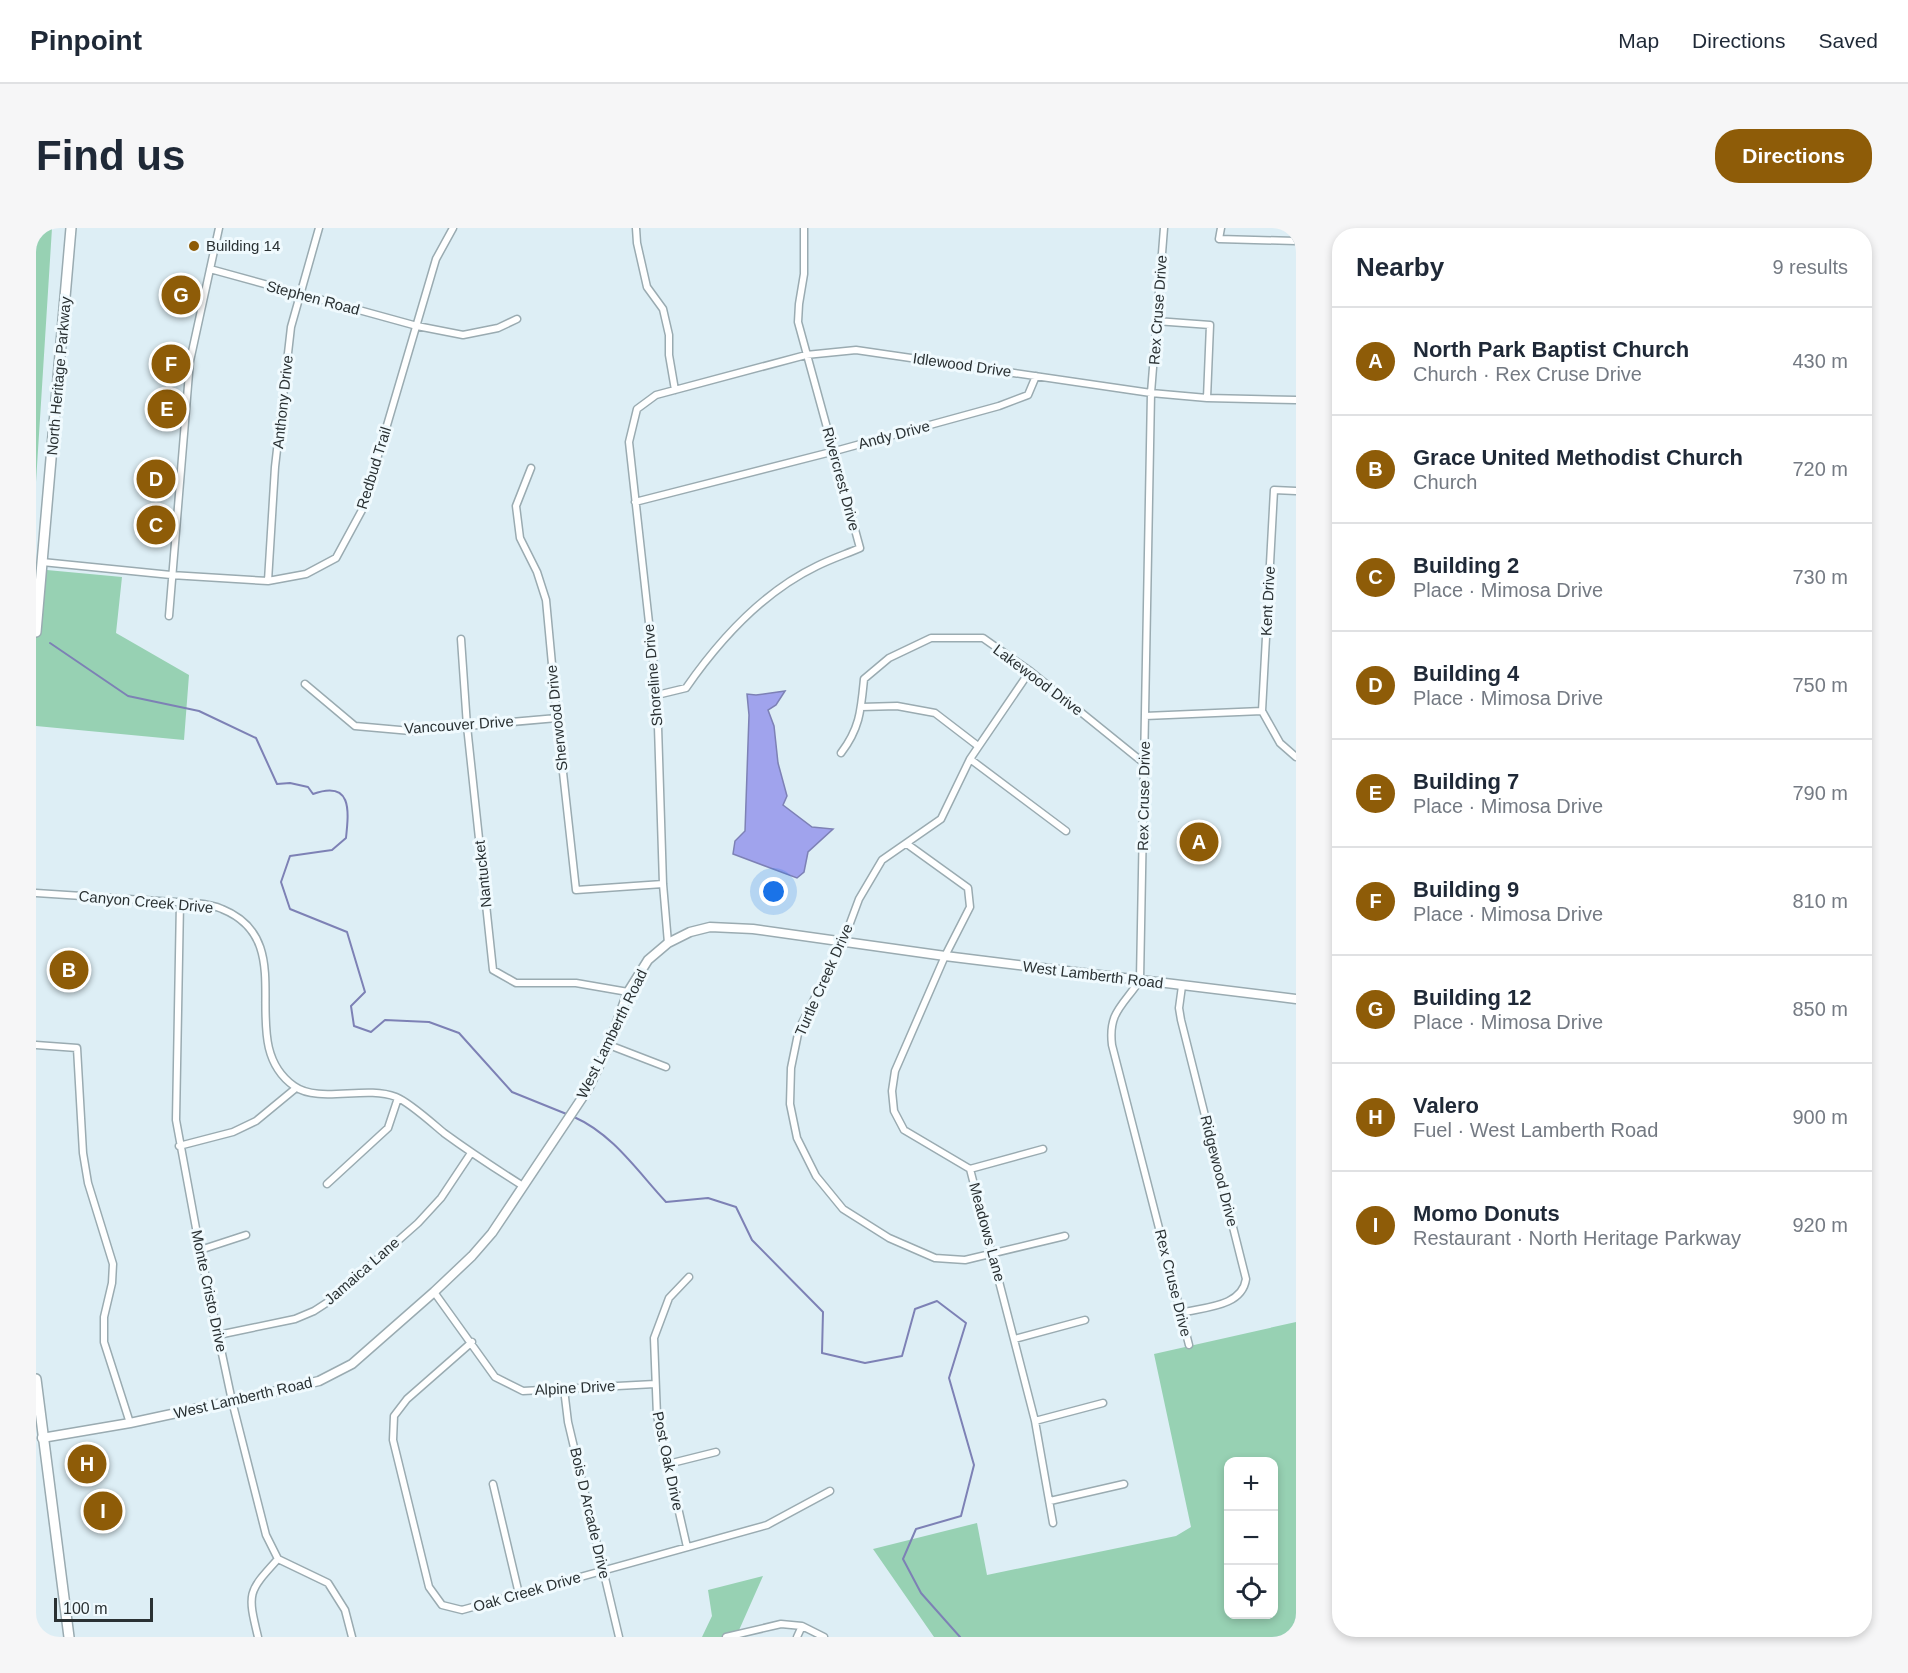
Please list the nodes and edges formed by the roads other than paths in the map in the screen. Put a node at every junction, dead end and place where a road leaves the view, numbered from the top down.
1 (72, 228) edge
2 (219, 228) edge
3 (319, 228) edge
4 (453, 228) edge
5 (636, 228) edge
6 (804, 228) edge
7 (1164, 228) edge
8 (1221, 228) edge
9 (1296, 241) edge
10 (210, 269) junction
11 (300, 294) junction
12 (517, 319) dead end
13 (1156, 321) junction
14 (417, 326) junction
15 (806, 355) junction
16 (1036, 376) junction
17 (675, 390) junction
18 (1151, 393) junction
19 (1208, 398) junction
20 (1296, 400) edge
21 (637, 409) joint
22 (835, 451) junction
23 (531, 468) dead end
24 (1296, 491) edge
25 (635, 502) junction
26 (42, 562) junction
27 (171, 575) junction
28 (268, 580) junction
29 (169, 616) dead end
30 (36, 632) edge
31 (461, 639) dead end
32 (1030, 672) junction
33 (304, 684) dead end
34 (657, 695) junction
35 (861, 707) junction
36 (1263, 711) junction
37 (1146, 716) junction
38 (557, 717) junction
39 (467, 726) junction
40 (978, 746) junction
41 (841, 753) dead end
42 (1296, 757) edge
43 (970, 759) junction
44 (1144, 764) junction
45 (1066, 831) dead end
46 (907, 844) junction
47 (663, 884) junction
48 (36, 893) edge
49 (180, 903) junction
50 (843, 942) junction
51 (668, 943) junction
52 (945, 956) junction
53 (1140, 980) junction
54 (1182, 986) junction
55 (628, 992) junction
56 (1296, 999) edge
57 (609, 1045) junction
58 (36, 1046) edge
59 (666, 1067) dead end
60 (296, 1088) junction
61 (398, 1098) junction
62 (179, 1146) junction
63 (1043, 1149) dead end
64 (471, 1153) junction
65 (970, 1169) junction
66 (327, 1184) dead end
67 (523, 1186) junction
68 (246, 1235) dead end
69 (1065, 1236) dead end
70 (200, 1250) junction
71 (993, 1254) junction
72 (689, 1277) dead end
73 (434, 1292) junction
74 (1182, 1313) junction
75 (1084, 1320) dead end
76 (218, 1335) junction
77 (1015, 1339) junction
78 (472, 1342) junction
79 (1189, 1345) dead end
80 (36, 1379) edge
81 (655, 1384) junction
82 (564, 1389) junction
83 (232, 1401) junction
84 (1103, 1403) dead end
85 (1035, 1421) junction
86 (130, 1423) junction
87 (38, 1440) edge
88 (716, 1452) dead end
89 (668, 1464) junction
90 (493, 1484) dead end
91 (1124, 1484) dead end
92 (830, 1491) dead end
93 (1050, 1501) junction
94 (1053, 1523) dead end
95 (687, 1547) junction
96 (278, 1559) junction
97 (603, 1571) junction
98 (519, 1594) junction
99 (802, 1626) junction
100 (69, 1637) edge
101 (258, 1637) edge
102 (351, 1637) edge
103 (619, 1637) edge
104 (726, 1637) edge
105 (797, 1637) edge
106 (824, 1637) edge

1 - 26 main road, North Heritage Parkway
2 - 10 street
3 - 11 street, Anthony Drive
4 - 14 street, Redbud Trail
5 - 17 street
6 - 15 street, Rivercrest Drive
7 - 13 street, Rex Cruse Drive
8 - 9 street
10 - 11 street, Stephen Road
10 - 27 street
11 - 14 street, Stephen Road
11 - 28 street, Anthony Drive
12 - 14 street, Stephen Road
13 - 18 street, Rex Cruse Drive
13 - 19 street
14 - 28 street, Redbud Trail
15 - 16 street, Idlewood Drive
15 - 17 street, Idlewood Drive
15 - 22 street, Rivercrest Drive
16 - 18 street, Idlewood Drive
16 - 22 street, Andy Drive
17 - 21 street, Idlewood Drive
18 - 19 street, Idlewood Drive
18 - 37 street, Rex Cruse Drive
19 - 20 street, Idlewood Drive
21 - 25 street, Shoreline Drive
22 - 25 street, Andy Drive
22 - 34 street, Rivercrest Drive
23 - 38 street, Sherwood Drive
24 - 36 street, Kent Drive
25 - 34 street, Shoreline Drive
26 - 27 street, Redbud Trail
26 - 30 main road, North Heritage Parkway
27 - 28 street, Redbud Trail
27 - 29 street
31 - 39 street, Nantucket
32 - 35 street, Lakewood Drive
32 - 40 street, Turtle Creek Drive
32 - 44 street, Lakewood Drive
33 - 39 street, Vancouver Drive
34 - 47 street, Shoreline Drive
35 - 40 street
35 - 41 street, Lakewood Drive
36 - 37 street
36 - 42 street
37 - 44 street, Rex Cruse Drive
38 - 39 street, Vancouver Drive
38 - 47 street, Sherwood Drive
39 - 55 street, Nantucket
40 - 43 street, Turtle Creek Drive
43 - 45 street
43 - 46 street, Turtle Creek Drive
44 - 53 street, Rex Cruse Drive
46 - 50 street, Turtle Creek Drive
46 - 52 street, Meadows Lane
47 - 51 street, Shoreline Drive
48 - 49 street, Canyon Creek Drive
49 - 60 street, Canyon Creek Drive
49 - 62 street, Monte Cristo Drive
50 - 51 street, West Lamberth Road
50 - 52 street, West Lamberth Road
50 - 71 street, Turtle Creek Drive
51 - 55 street, West Lamberth Road
52 - 53 street, West Lamberth Road
52 - 65 street, Meadows Lane
53 - 54 street, West Lamberth Road
53 - 74 street, Rex Cruse Drive
54 - 56 street, West Lamberth Road
54 - 74 street, Ridgewood Drive
55 - 57 street, West Lamberth Road
57 - 59 street
57 - 67 street, West Lamberth Road
58 - 86 street
60 - 61 street
60 - 62 street
61 - 64 street
61 - 66 street
62 - 70 street, Monte Cristo Drive
63 - 65 street
64 - 67 street
64 - 76 street, Jamaica Lane
65 - 71 street, Meadows Lane
67 - 73 street, West Lamberth Road
68 - 70 street
69 - 71 street, Turtle Creek Drive
70 - 76 street, Monte Cristo Drive
71 - 77 street, Meadows Lane
72 - 81 street, Post Oak Drive
73 - 78 street, Alpine Drive
73 - 83 street, West Lamberth Road
74 - 79 street, Rex Cruse Drive
75 - 77 street
76 - 83 street, Monte Cristo Drive
77 - 85 street, Meadows Lane
78 - 82 street, Alpine Drive
78 - 98 street, Oak Creek Drive
80 - 87 main road
81 - 82 street, Alpine Drive
81 - 89 street, Post Oak Drive
82 - 97 street, Bois D Arcade Drive
83 - 86 street, West Lamberth Road
83 - 96 street, Monte Cristo Drive
84 - 85 street
85 - 93 street, Meadows Lane
86 - 87 street, West Lamberth Road
87 - 100 main road
88 - 89 street
89 - 95 street, Post Oak Drive
90 - 98 street
91 - 93 street
92 - 95 street, Oak Creek Drive
93 - 94 street, Meadows Lane
95 - 97 street, Oak Creek Drive
96 - 101 street
96 - 102 street
97 - 98 street, Oak Creek Drive
97 - 103 street, Bois D Arcade Drive
99 - 104 street
99 - 105 street
99 - 106 street

